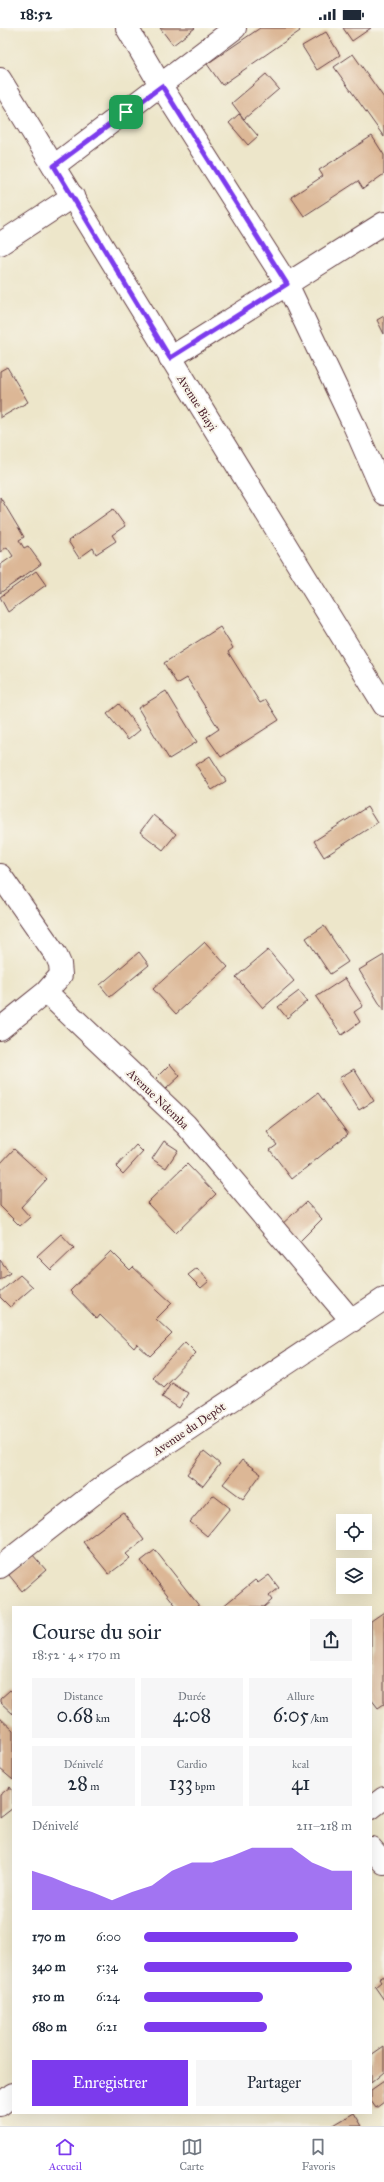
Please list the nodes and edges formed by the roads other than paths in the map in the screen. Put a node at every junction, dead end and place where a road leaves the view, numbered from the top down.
1 (127, 28) edge
2 (235, 28) edge
3 (0, 79) edge
4 (162, 86) junction
5 (54, 166) junction
6 (72, 196) junction
7 (384, 223) edge
8 (0, 244) edge
9 (287, 284) junction
10 (170, 358) junction
11 (384, 494) edge
12 (384, 705) edge
13 (0, 875) edge
14 (46, 992) junction
15 (0, 1028) edge
16 (384, 1299) edge
17 (352, 1321) junction
18 (0, 1567) edge
19 (384, 1798) edge
20 (372, 1807) edge
21 (372, 1849) edge
22 (384, 1863) edge
23 (12, 2095) edge
24 (0, 2105) edge

1 - 4 street
2 - 4 street
3 - 5 street, Avenue Biayi
4 - 5 street
4 - 9 street
5 - 6 street, Avenue Biayi
6 - 8 street
6 - 10 street, Avenue Biayi
7 - 9 street
9 - 10 street
9 - 11 street
10 - 12 street, Avenue Biayi
13 - 14 street
14 - 15 street
14 - 17 street, Avenue Ndemba
16 - 17 street, Avenue du Depôt
17 - 18 street, Avenue du Depôt
19 - 20 street
21 - 22 street
23 - 24 street

